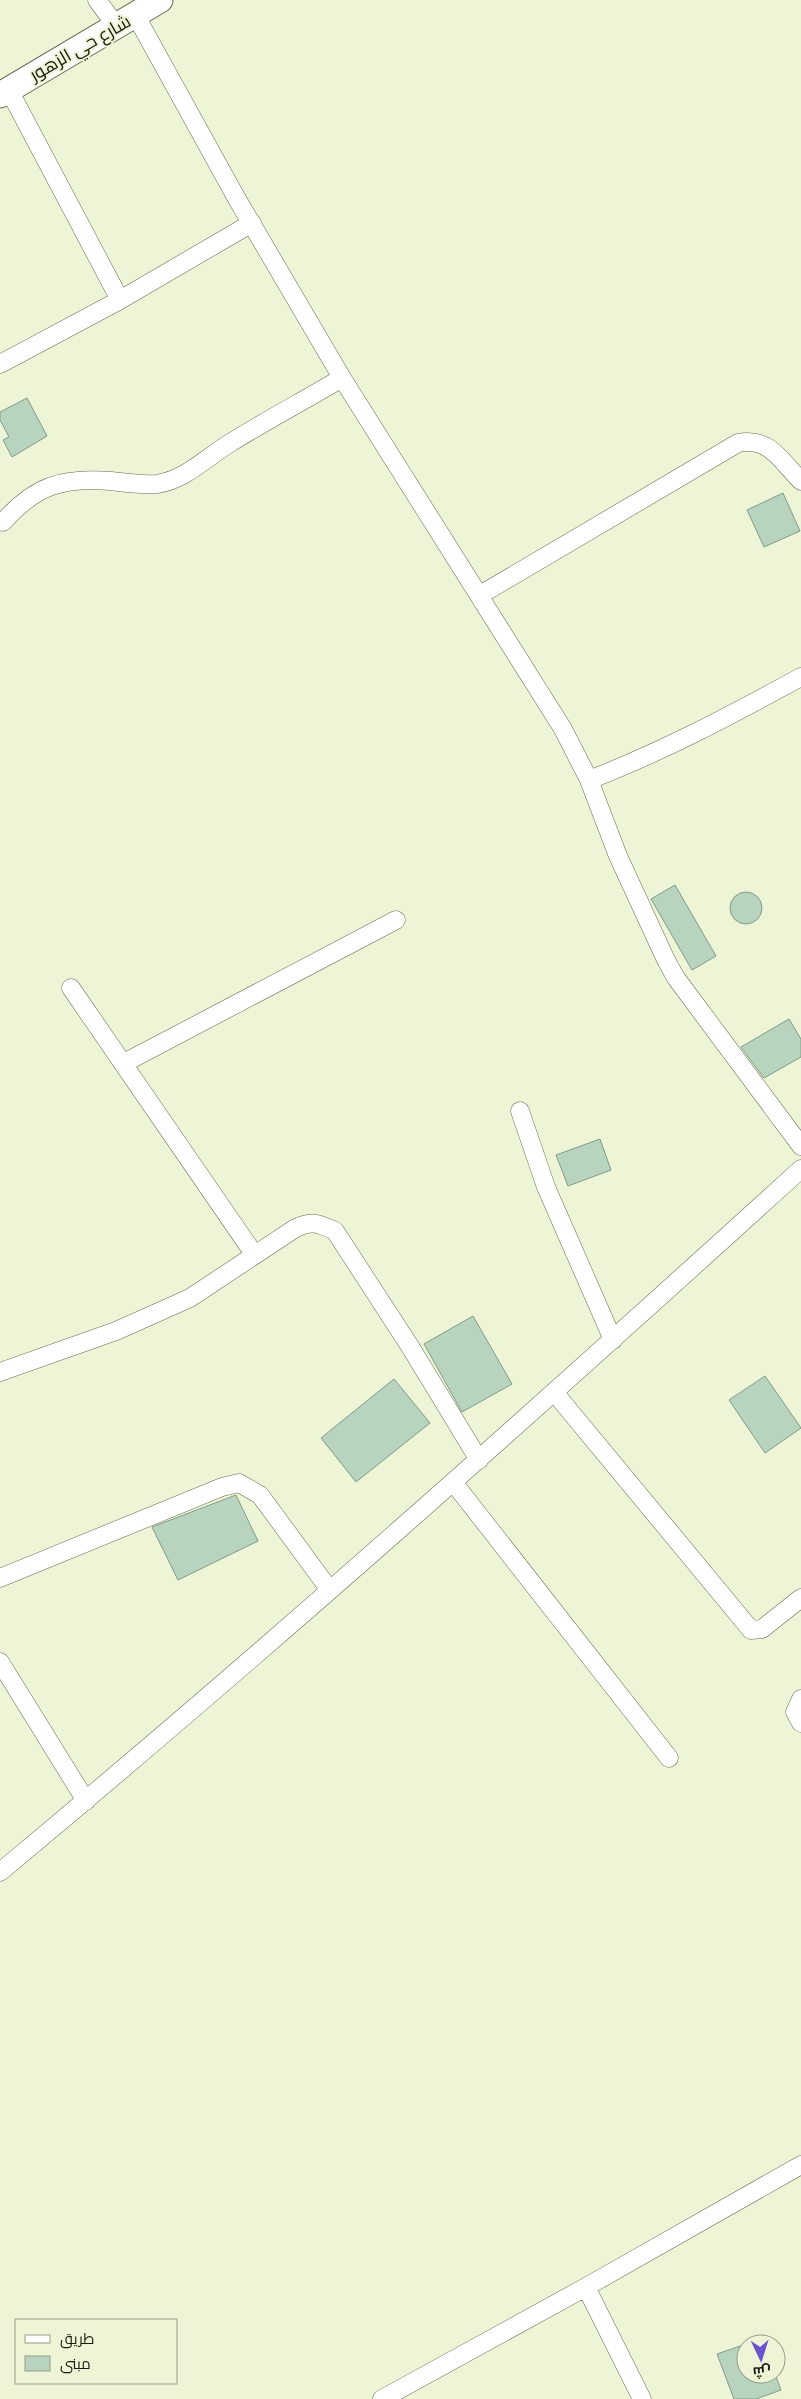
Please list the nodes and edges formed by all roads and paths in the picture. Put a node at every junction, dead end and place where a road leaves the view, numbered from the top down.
1 (97, 0) edge
2 (160, 0) edge
3 (126, 22) junction
4 (5, 92) edge
5 (252, 223) junction
6 (120, 300) junction
7 (0, 364) edge
8 (342, 378) junction
9 (801, 480) edge
10 (3, 522) dead end
11 (480, 595) junction
12 (801, 677) edge
13 (589, 780) junction
14 (396, 920) dead end
15 (71, 988) dead end
16 (124, 1063) junction
17 (520, 1111) dead end
18 (800, 1144) edge
19 (801, 1169) edge
20 (254, 1254) junction
21 (613, 1340) junction
22 (0, 1372) edge
23 (554, 1392) junction
24 (478, 1460) junction
25 (453, 1482) junction
26 (0, 1578) edge
27 (329, 1589) junction
28 (801, 1598) edge
29 (0, 1662) edge
30 (801, 1699) edge
31 (801, 1723) edge
32 (668, 1758) dead end
33 (86, 1801) junction
34 (0, 1872) edge
35 (801, 2165) edge
36 (586, 2287) junction
37 (382, 2399) edge
38 (642, 2399) edge

1 - 3 street
2 - 3 street, شارع حي الزهور
3 - 4 street, شارع حي الزهور
3 - 5 street
4 - 6 street
5 - 6 street
5 - 8 street
6 - 7 street
8 - 10 street
8 - 11 street
9 - 11 street
11 - 13 street
12 - 13 street
13 - 18 street
14 - 16 street
15 - 16 street
16 - 20 street
17 - 21 street
19 - 21 street
20 - 22 street
20 - 24 street
21 - 23 street
23 - 24 street
23 - 28 street
24 - 25 street
25 - 27 street
25 - 32 street
26 - 27 street
27 - 33 street
29 - 33 street
30 - 31 street
33 - 34 street
35 - 36 street
36 - 37 street
36 - 38 street

